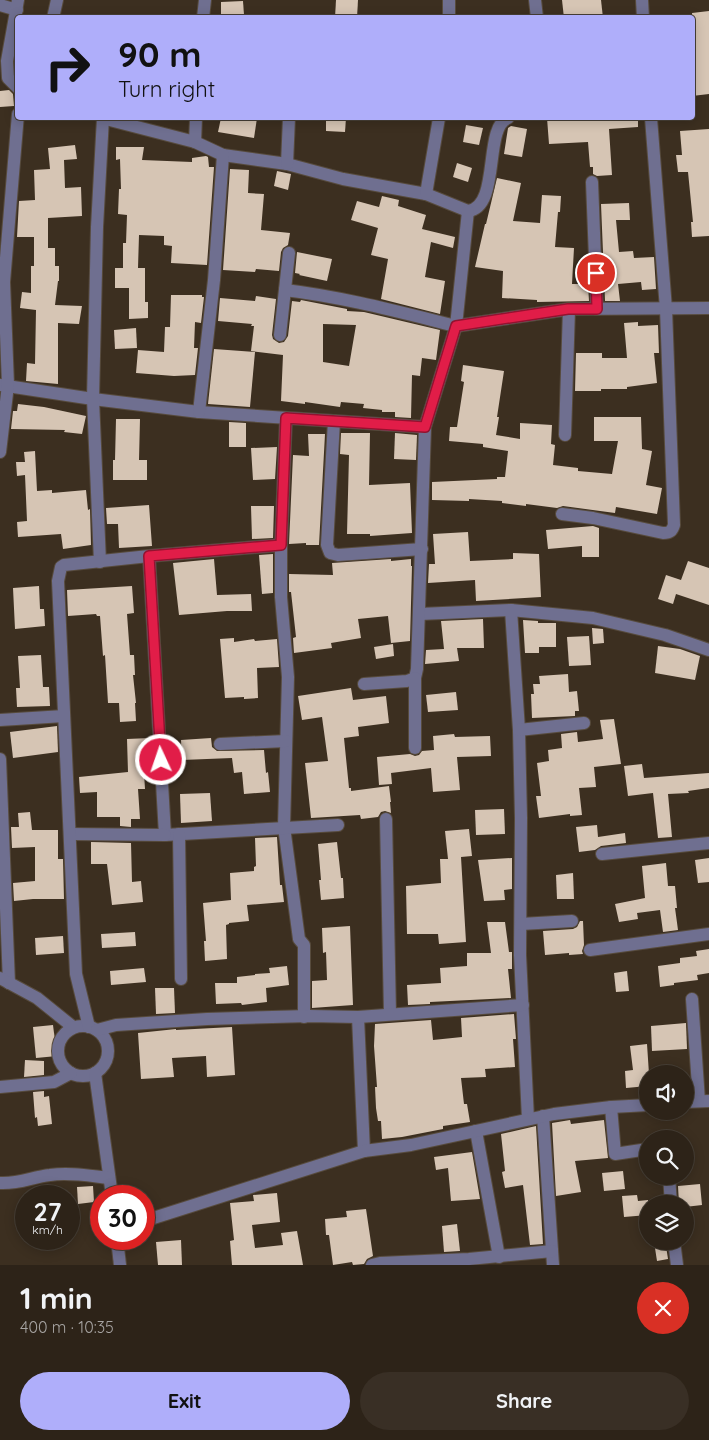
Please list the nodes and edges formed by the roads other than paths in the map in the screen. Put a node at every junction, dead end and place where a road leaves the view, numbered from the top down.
1 (57, 0) edge
2 (205, 0) edge
3 (449, 0) edge
4 (534, 0) edge
5 (642, 0) edge
6 (0, 5) edge
7 (17, 5) edge
8 (54, 15) edge
9 (203, 15) edge
10 (449, 15) edge
11 (536, 15) edge
12 (643, 15) edge
13 (15, 16) edge
14 (15, 85) edge
15 (17, 120) edge
16 (103, 120) edge
17 (111, 120) edge
18 (196, 120) edge
19 (289, 120) edge
20 (439, 120) edge
21 (503, 120) edge
22 (651, 120) edge
23 (195, 142) junction
24 (223, 155) junction
25 (287, 164) junction
26 (592, 182) dead end
27 (426, 194) junction
28 (468, 211) junction
29 (289, 253) dead end
30 (2, 282) edge
31 (285, 290) junction
32 (709, 308) edge
33 (568, 309) junction
34 (597, 309) junction
35 (666, 309) junction
36 (456, 326) junction
37 (280, 336) dead end
38 (4, 385) edge
39 (93, 399) junction
40 (200, 412) junction
41 (286, 418) junction
42 (334, 421) junction
43 (425, 427) junction
44 (565, 436) dead end
45 (0, 452) edge
46 (562, 514) dead end
47 (281, 545) junction
48 (422, 549) junction
49 (149, 556) junction
50 (100, 562) junction
51 (511, 610) junction
52 (420, 614) junction
53 (709, 650) edge
54 (415, 678) junction
55 (364, 684) dead end
56 (64, 716) junction
57 (0, 720) edge
58 (584, 723) dead end
59 (519, 730) junction
60 (286, 741) junction
61 (220, 744) dead end
62 (415, 748) dead end
63 (0, 758) edge
64 (386, 819) dead end
65 (338, 824) dead end
66 (284, 827) junction
67 (70, 834) junction
68 (179, 834) junction
69 (165, 835) junction
70 (709, 843) edge
71 (602, 854) dead end
72 (572, 921) dead end
73 (521, 924) junction
74 (709, 934) edge
75 (590, 950) dead end
76 (181, 979) dead end
77 (5, 980) edge
78 (692, 999) dead end
79 (523, 1005) junction
80 (390, 1014) junction
81 (304, 1017) junction
82 (358, 1017) junction
83 (73, 1027) junction
84 (93, 1028) junction
85 (95, 1073) junction
86 (71, 1074) junction
87 (0, 1087) edge
88 (704, 1101) edge
89 (639, 1105) edge
90 (611, 1107) junction
91 (544, 1116) junction
92 (528, 1119) junction
93 (476, 1130) junction
94 (639, 1150) edge
95 (364, 1151) junction
96 (110, 1178) junction
97 (0, 1184) edge
98 (111, 1185) edge
99 (155, 1218) edge
100 (118, 1250) edge
101 (675, 1250) edge
102 (552, 1251) junction
103 (498, 1257) junction
104 (120, 1265) edge
105 (372, 1265) edge
106 (553, 1265) edge
107 (677, 1265) edge

1 - 8 street
2 - 9 street
3 - 10 street
4 - 11 street
5 - 12 street
6 - 7 street
13 - 14 street
15 - 30 street
16 - 39 street
17 - 23 street
18 - 23 street
19 - 25 street
20 - 27 street
21 - 28 street
22 - 35 street
23 - 24 street
24 - 25 street
24 - 40 street
25 - 27 street
26 - 34 street
27 - 28 street
28 - 36 street
29 - 31 street
30 - 38 street
31 - 36 street
31 - 37 street
32 - 35 street
33 - 34 street
33 - 36 street
33 - 44 street
34 - 35 street
35 - 46 street
36 - 43 street
38 - 39 street
38 - 45 street
39 - 40 street
39 - 50 street
40 - 41 street
41 - 42 street
41 - 47 street
42 - 43 street
42 - 48 street
43 - 48 street
47 - 49 street
47 - 60 street
48 - 52 street
49 - 50 street
49 - 69 street
50 - 56 street
51 - 52 street
51 - 53 street
51 - 59 street
52 - 54 street
54 - 55 street
54 - 62 street
56 - 57 street
56 - 67 street
58 - 59 street
59 - 73 street
60 - 61 street
60 - 66 street
63 - 77 street
64 - 80 street
65 - 66 street
66 - 68 street
66 - 81 street
67 - 69 street
67 - 84 street
68 - 69 street
68 - 76 street
70 - 71 street
72 - 73 street
73 - 79 street
74 - 75 street
77 - 83 street
78 - 88 street
79 - 80 street
79 - 92 street
80 - 82 street
81 - 82 street
81 - 84 street
82 - 95 street
83 - 84 street
83 - 86 street
84 - 85 street
85 - 86 street
85 - 96 street
86 - 87 street
89 - 90 street
90 - 91 street
90 - 94 street
91 - 92 street
91 - 102 street
92 - 93 street
93 - 95 street
93 - 103 street
95 - 99 street
96 - 97 street
96 - 98 street
100 - 104 street
101 - 107 street
102 - 103 street
102 - 106 street
103 - 105 street

